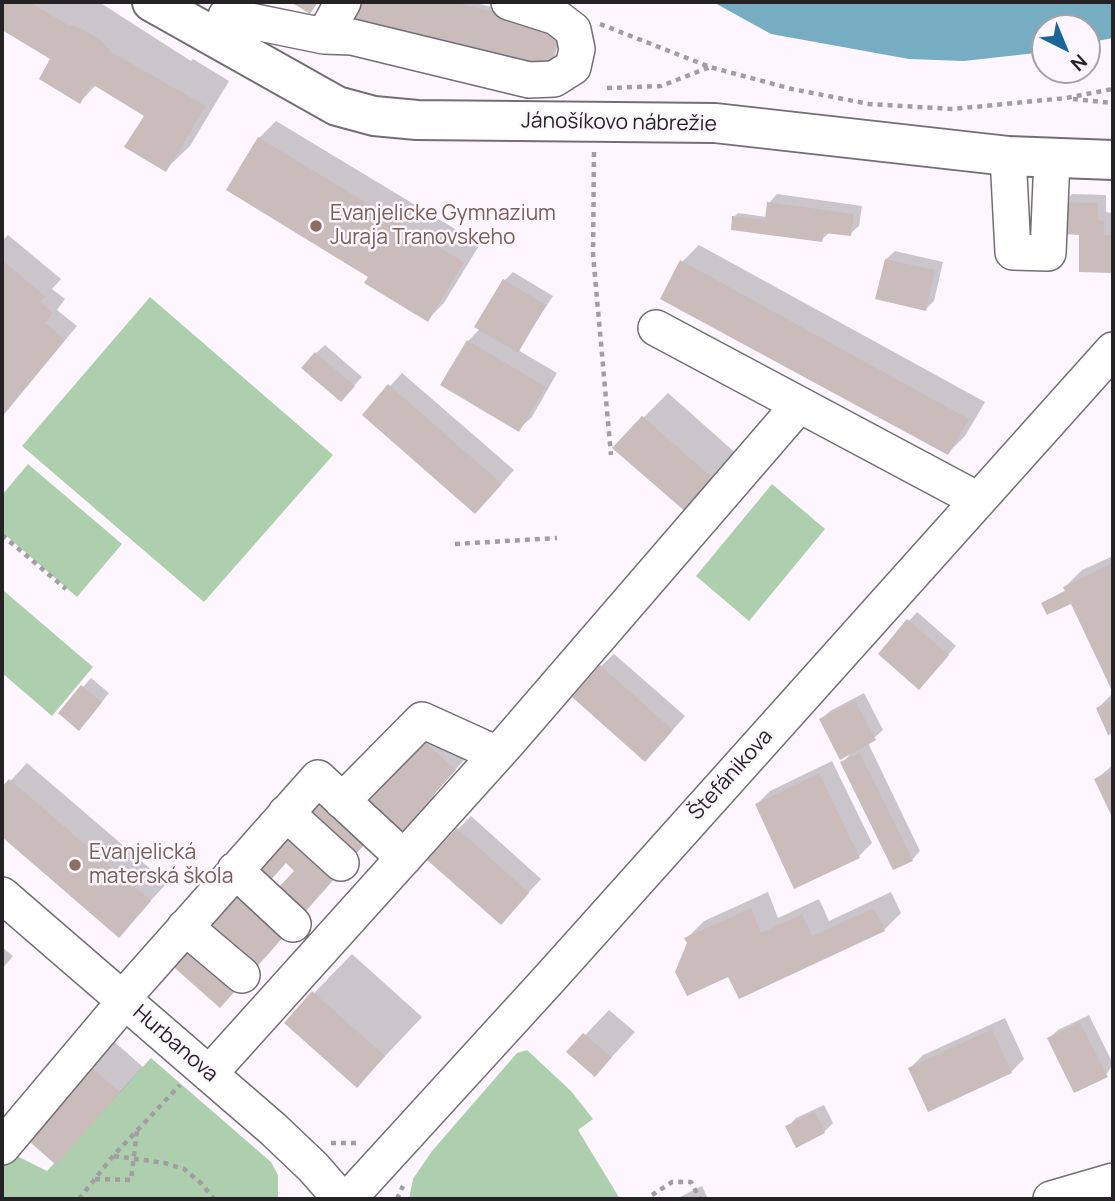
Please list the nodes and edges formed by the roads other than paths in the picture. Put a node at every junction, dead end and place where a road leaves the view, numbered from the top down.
1 (152, 2) edge
2 (343, 2) edge
3 (509, 2) edge
4 (229, 11) edge
5 (324, 36) junction
6 (1008, 156) junction
7 (1052, 158) junction
8 (1113, 160) edge
9 (656, 328) dead end
10 (1113, 350) edge
11 (799, 405) junction
12 (978, 500) junction
13 (497, 754) junction
14 (342, 801) junction
15 (286, 813) junction
16 (404, 858) junction
17 (341, 863) dead end
18 (235, 870) junction
19 (2, 895) edge
20 (293, 924) dead end
21 (185, 927) junction
22 (242, 975) dead end
23 (123, 1000) junction
24 (197, 1076) junction
25 (2, 1147) edge
26 (1113, 1181) edge
27 (341, 1199) edge
28 (348, 1199) edge
29 (1051, 1199) edge

1 - 4 main road, Jánošíkovo nábrežie
2 - 5 street
3 - 5 street
4 - 5 street
4 - 6 main road, Jánošíkovo nábrežie
6 - 7 main road, Jánošíkovo nábrežie
6 - 7 street
7 - 8 main road, Jánošíkovo nábrežie
9 - 11 street
10 - 12 street, Štefánikova
11 - 12 street
11 - 13 street
12 - 28 street, Štefánikova
13 - 14 street
13 - 16 street
14 - 15 street
14 - 16 street
15 - 17 street
15 - 18 street
16 - 24 street
18 - 20 street
18 - 21 street
19 - 23 street, Hurbanova
21 - 22 street
21 - 23 street
23 - 24 street, Hurbanova
23 - 25 street
24 - 27 street, Hurbanova
26 - 29 street

